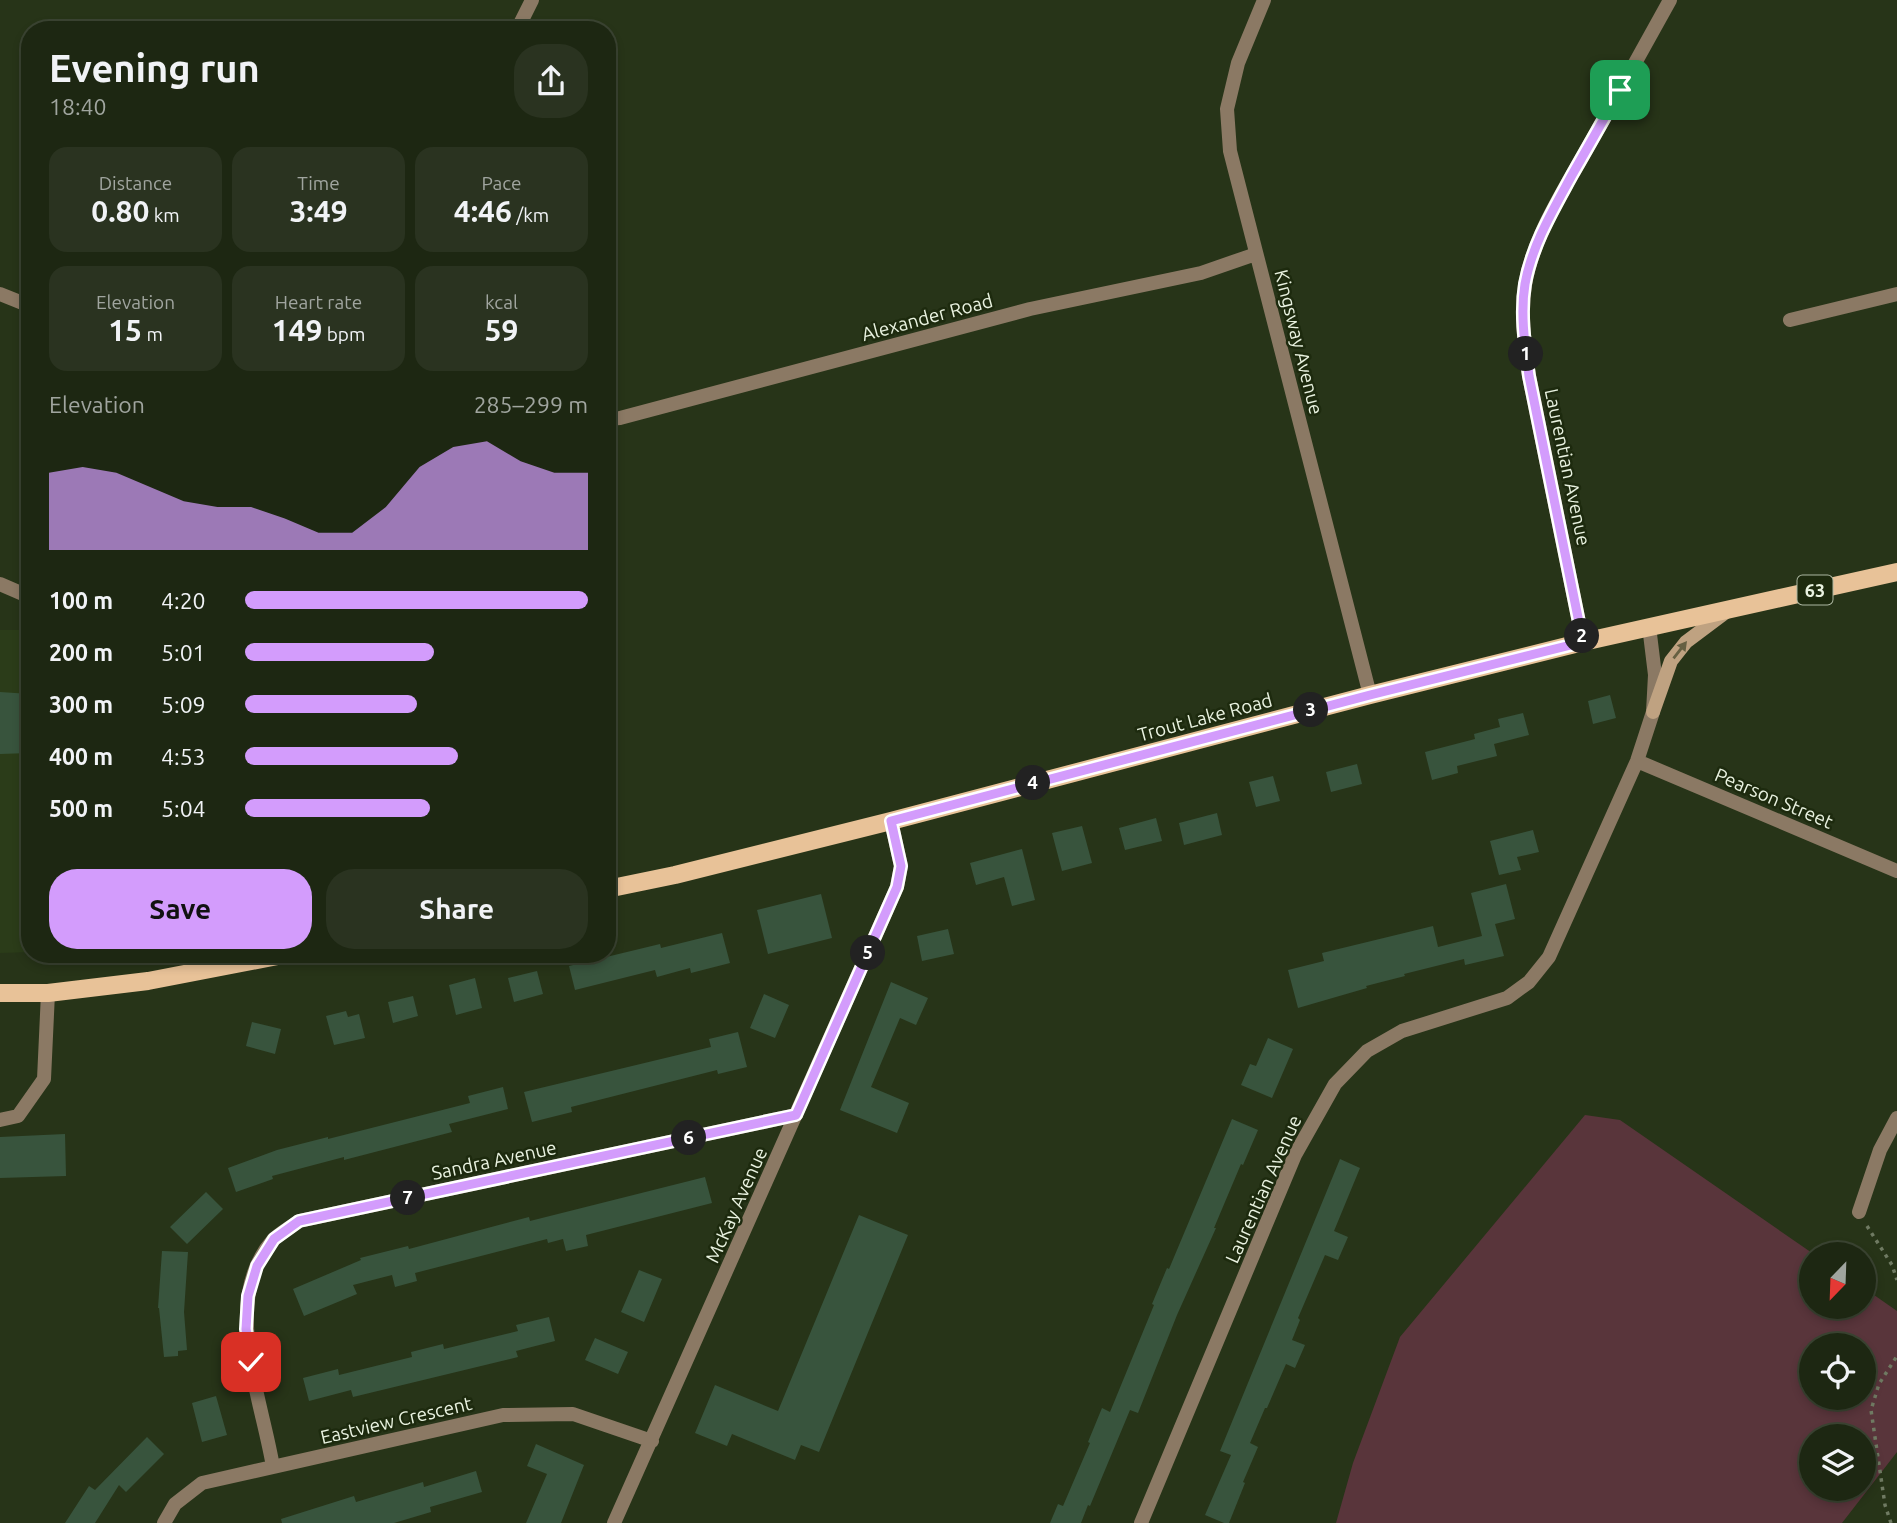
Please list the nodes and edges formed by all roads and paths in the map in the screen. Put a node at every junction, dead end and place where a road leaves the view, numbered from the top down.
1 (532, 0) edge
2 (1264, 0) edge
3 (1670, 0) edge
4 (522, 21) edge
5 (1256, 254) junction
6 (0, 294) edge
7 (1897, 294) edge
8 (21, 302) edge
9 (1790, 320) dead end
10 (616, 418) edge
11 (1897, 572) edge
12 (0, 584) edge
13 (21, 593) edge
14 (1732, 608) junction
15 (1649, 626) junction
16 (1583, 642) junction
17 (1370, 695) junction
18 (1653, 712) junction
19 (1637, 761) junction
20 (891, 821) junction
21 (1897, 871) edge
22 (616, 887) edge
23 (241, 963) edge
24 (0, 993) edge
25 (48, 993) junction
26 (796, 1115) junction
27 (1897, 1118) edge
28 (0, 1120) edge
29 (1859, 1212) joint
30 (1897, 1280) edge
31 (1897, 1356) edge
32 (652, 1441) junction
33 (273, 1468) junction
34 (164, 1523) edge
35 (614, 1523) edge
36 (1141, 1523) edge
37 (1891, 1523) edge

1 - 4 street
2 - 5 street, Kingsway Avenue
3 - 16 street, Laurentian Avenue
5 - 10 street, Alexander Road
5 - 17 street, Kingsway Avenue
6 - 8 street
7 - 9 street
11 - 14 main road, Trout Lake Road / 63
12 - 13 street
14 - 15 main road, Trout Lake Road / 63
18 -> 14 main road
15 - 16 main road, Trout Lake Road / 63
15 - 18 street, Laurentian Avenue
16 - 17 main road, Trout Lake Road / 63
17 - 20 main road, Trout Lake Road / 63
18 - 19 street, Laurentian Avenue
19 - 21 street, Pearson Street
19 - 36 street, Laurentian Avenue
20 - 22 main road, Trout Lake Road
20 - 26 street, McKay Avenue
23 - 25 main road
24 - 25 main road
25 - 28 street
26 - 32 street, McKay Avenue
26 - 33 street, Sandra Avenue
27 - 29 street
29 - 30 path
31 - 37 path
32 - 33 street, Eastview Crescent
32 - 35 street, McKay Avenue
33 - 34 street, Eastview Crescent

